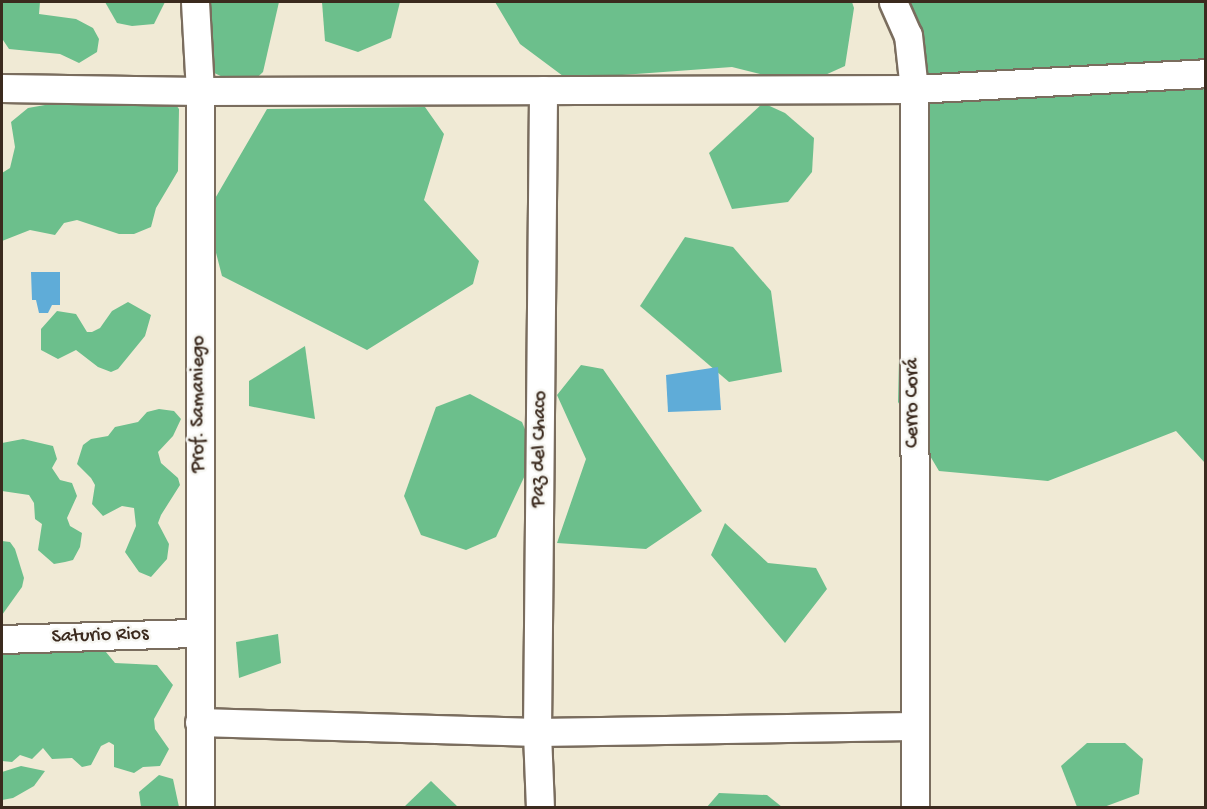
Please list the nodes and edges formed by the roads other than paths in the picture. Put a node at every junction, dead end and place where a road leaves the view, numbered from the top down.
1 (195, 2) edge
2 (893, 2) edge
3 (1206, 73) edge
4 (2, 88) edge
5 (914, 89) junction
6 (543, 90) junction
7 (200, 91) junction
8 (198, 633) junction
9 (2, 639) edge
10 (199, 722) junction
11 (912, 726) junction
12 (537, 732) junction
13 (200, 807) edge
14 (540, 807) edge
15 (915, 807) edge

1 - 7 street, Prof. Samaniego
2 - 5 street, Cerro Corá
3 - 5 street
4 - 7 street
5 - 6 street
5 - 11 street, Cerro Corá
6 - 7 street
6 - 12 street, Paz del Chaco
7 - 8 street, Prof. Samaniego
8 - 9 street, Saturio Rios
8 - 10 street, Prof. Samaniego
10 - 12 street
10 - 13 street, Prof. Samaniego
11 - 12 street
11 - 15 street, Cerro Corá
12 - 14 street, Paz del Chaco

